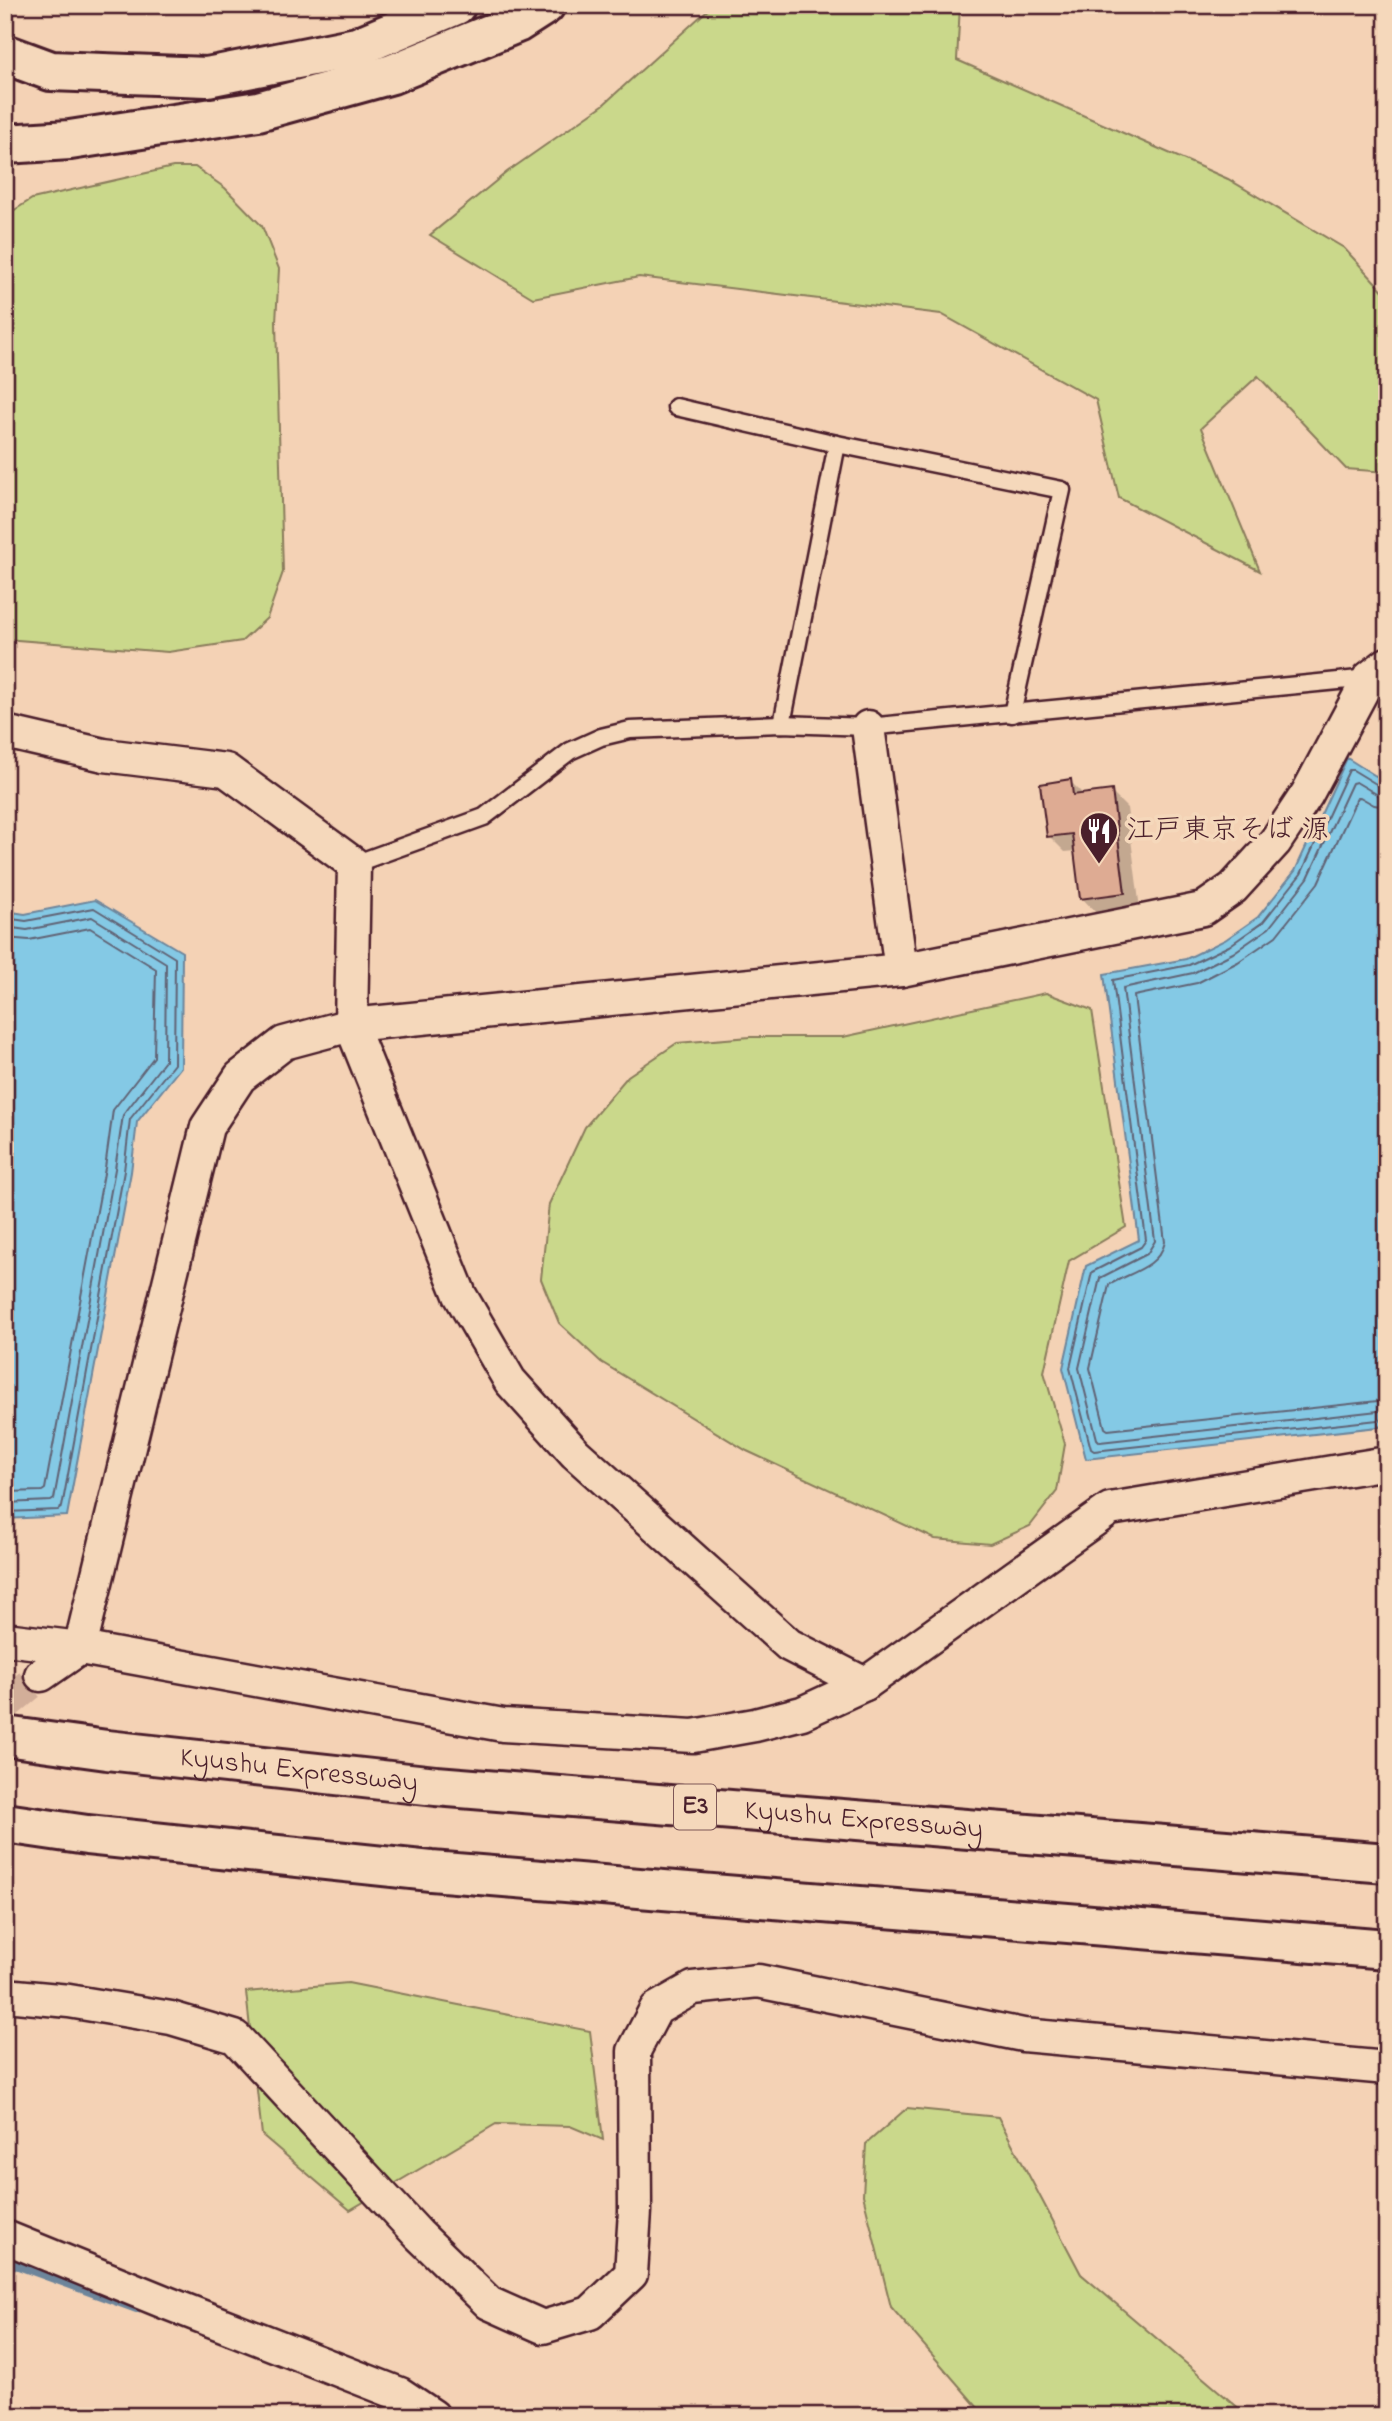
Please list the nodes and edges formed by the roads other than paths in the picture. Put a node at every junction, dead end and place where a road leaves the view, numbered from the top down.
1 (456, 5) edge
2 (545, 5) edge
3 (5, 54) edge
4 (5, 144) edge
5 (676, 407) dead end
6 (836, 444) junction
7 (1378, 671) edge
8 (1012, 714) junction
9 (782, 724) junction
10 (868, 727) junction
11 (5, 732) edge
12 (354, 864) junction
13 (901, 970) junction
14 (351, 1025) junction
15 (1387, 1463) edge
16 (5, 1639) edge
17 (80, 1648) junction
18 (41, 1675) tunnel mouth
19 (865, 1684) junction
20 (5, 1736) edge
21 (5, 1823) edge
22 (1387, 1863) edge
23 (1387, 1949) edge
24 (5, 1995) edge
25 (1387, 2068) edge
26 (5, 2237) edge
27 (433, 2416) edge

1 - 3 highway
2 - 4 highway
5 - 6 lane
6 - 8 lane
6 - 9 lane
7 - 8 lane
7 - 13 street
8 - 10 lane
9 - 10 lane
9 - 12 lane
10 - 13 street
11 - 12 street
12 - 14 street
13 - 14 street
14 - 17 street
14 - 19 street
15 - 19 street
16 - 17 street
17 - 18 street
17 - 19 street
20 - 22 highway, Kyushu Expressway / E3
21 - 23 highway
24 - 25 street
26 - 27 street

